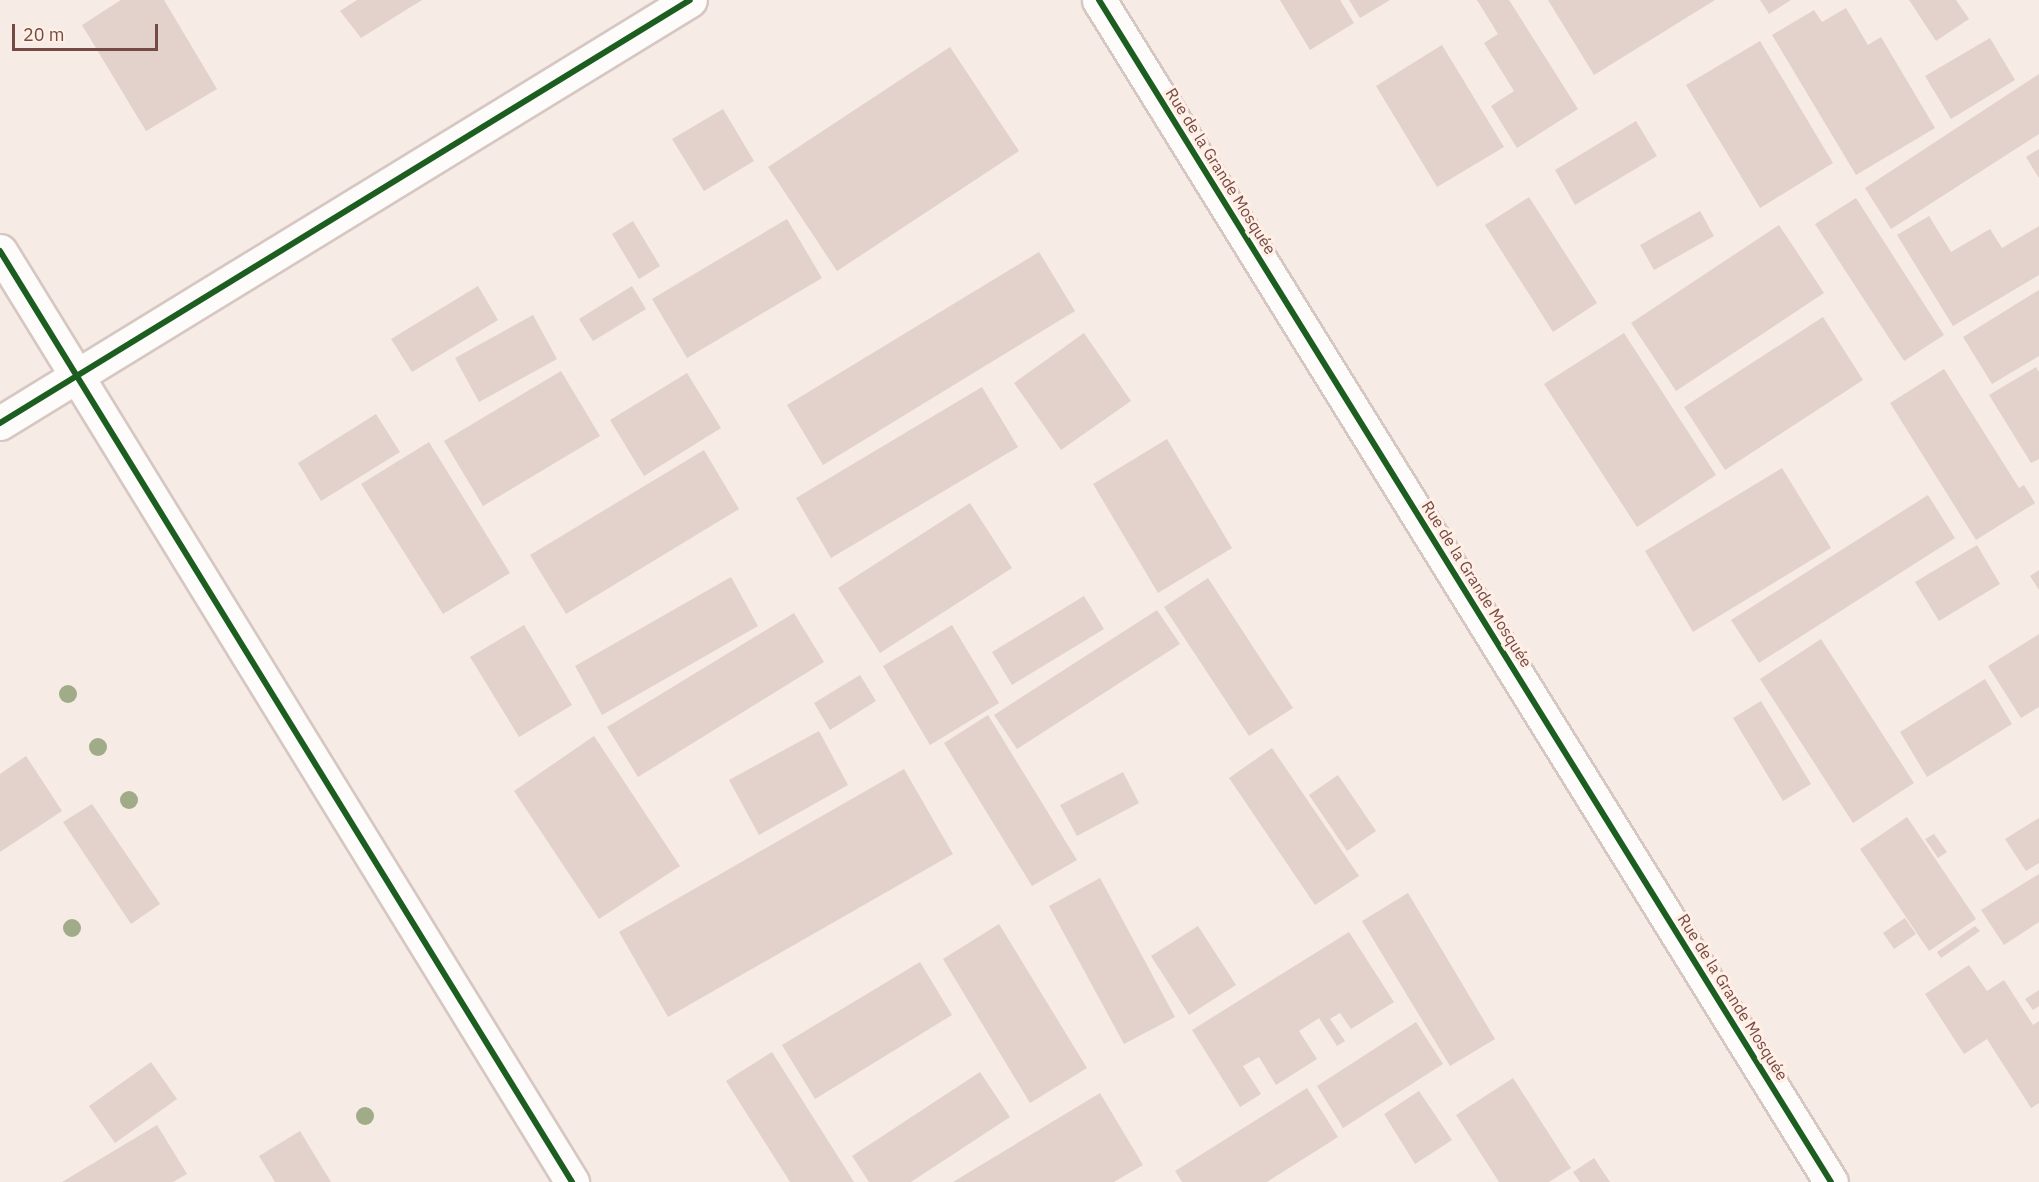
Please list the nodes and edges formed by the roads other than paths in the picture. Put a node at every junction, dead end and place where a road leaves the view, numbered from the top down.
1 (690, 0) edge
2 (1100, 0) edge
3 (0, 251) edge
4 (77, 375) junction
5 (0, 423) edge
6 (572, 1182) edge
7 (1831, 1182) edge

1 - 4 street
2 - 7 street, Rue de la Grande Mosquée
3 - 4 street
4 - 5 street
4 - 6 street

